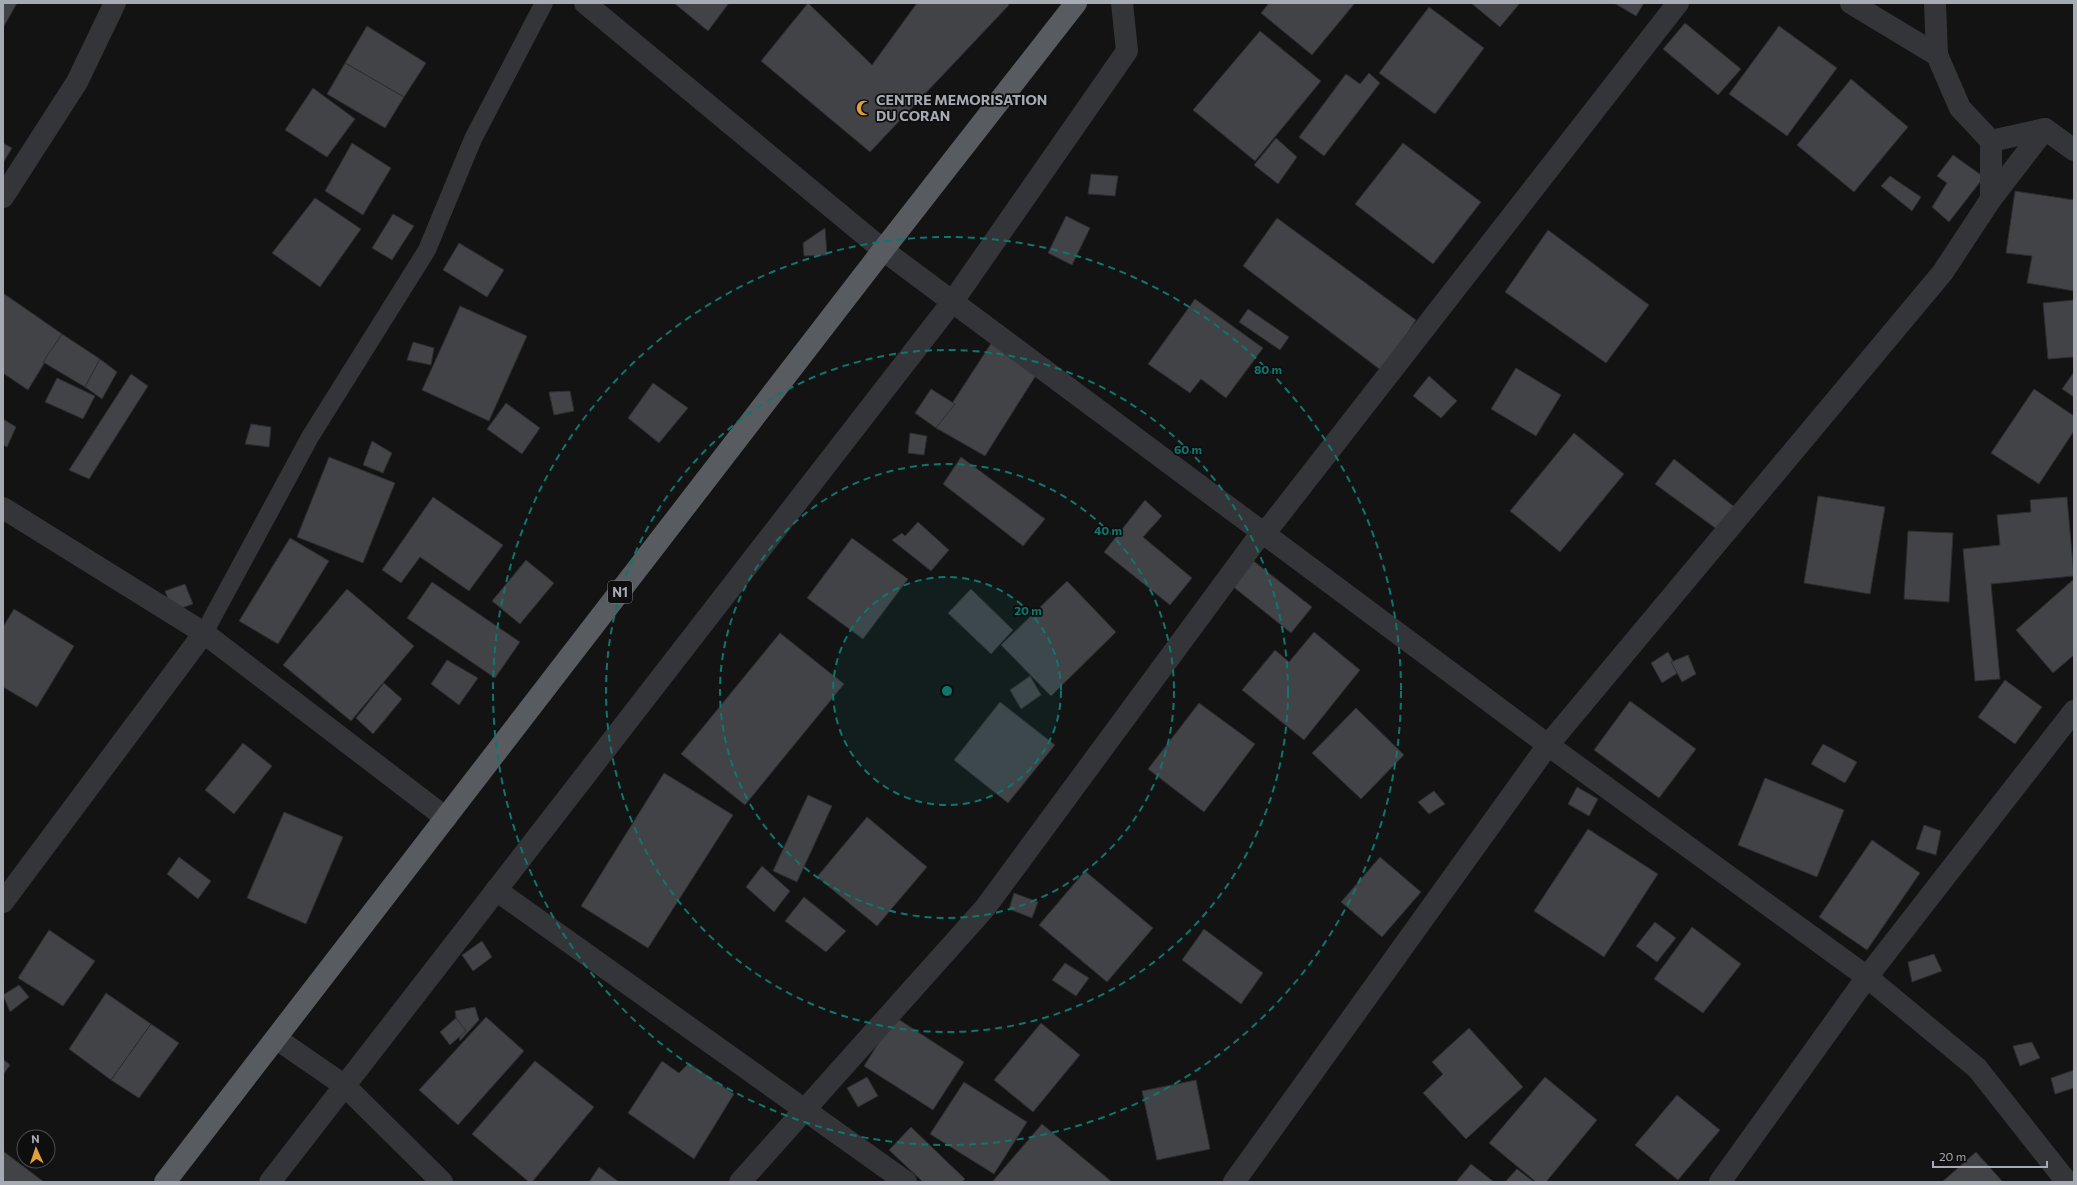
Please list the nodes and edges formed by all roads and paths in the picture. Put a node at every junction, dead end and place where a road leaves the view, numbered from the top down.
1 (114, 3) edge
2 (544, 3) edge
3 (585, 3) edge
4 (1076, 3) edge
5 (1122, 3) edge
6 (1678, 3) edge
7 (1851, 3) edge
8 (1935, 3) edge
9 (1937, 55) junction
10 (2045, 129) junction
11 (1991, 141) junction
12 (2074, 150) edge
13 (3, 197) edge
14 (1991, 199) junction
15 (882, 250) junction
16 (953, 301) junction
17 (3, 508) edge
18 (1262, 532) junction
19 (204, 633) junction
20 (2074, 711) edge
21 (1548, 745) junction
22 (446, 818) junction
23 (496, 890) junction
24 (3, 902) edge
25 (1867, 977) junction
26 (277, 1039) junction
27 (344, 1086) junction
28 (806, 1110) junction
29 (165, 1182) edge
30 (270, 1182) edge
31 (442, 1182) edge
32 (740, 1182) edge
33 (906, 1182) edge
34 (1234, 1182) edge
35 (1720, 1182) edge
36 (2067, 1182) edge

1 - 13 street
2 - 19 lane
3 - 15 street
4 - 15 highway, N1
5 - 16 street
6 - 18 street
7 - 9 street
8 - 9 street
9 - 11 street
10 - 11 street
10 - 12 street
10 - 14 street
11 - 14 street
14 - 21 street
15 - 16 street
15 - 22 highway, N1
16 - 18 street
16 - 23 street
17 - 19 street
18 - 21 street
18 - 28 street
19 - 22 street
19 - 24 street
20 - 25 street
21 - 25 street
21 - 34 street
22 - 26 highway, N1
23 - 27 street
23 - 28 street
25 - 35 street
25 - 36 street
26 - 27 street
26 - 29 highway, N1
27 - 30 street
27 - 31 street
28 - 32 street
28 - 33 street

